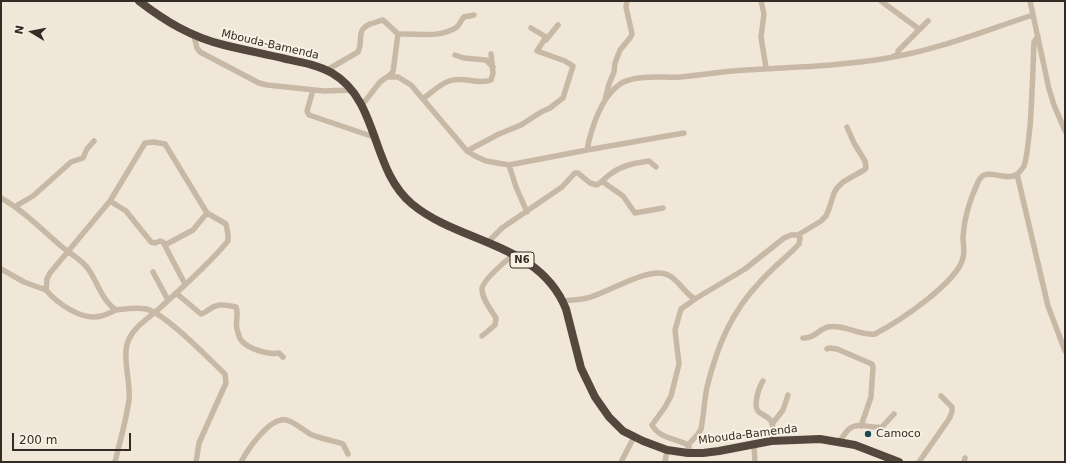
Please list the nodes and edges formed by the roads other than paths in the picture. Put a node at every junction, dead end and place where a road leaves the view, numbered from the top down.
1 (139, 1) edge
2 (627, 1) edge
3 (761, 1) edge
4 (881, 1) edge
5 (1030, 1) edge
6 (474, 15) dead end
7 (1033, 15) junction
8 (928, 20) dead end
9 (558, 25) dead end
10 (531, 28) dead end
11 (919, 28) junction
12 (398, 34) junction
13 (194, 36) junction
14 (1038, 36) junction
15 (537, 51) junction
16 (491, 54) dead end
17 (455, 56) dead end
18 (888, 58) junction
19 (493, 67) junction
20 (766, 68) junction
21 (327, 70) junction
22 (387, 77) junction
23 (313, 90) junction
24 (351, 90) junction
25 (423, 99) junction
26 (605, 100) junction
27 (362, 105) junction
28 (847, 127) dead end
29 (1065, 131) edge
30 (684, 133) dead end
31 (374, 137) junction
32 (94, 141) dead end
33 (467, 150) junction
34 (587, 150) junction
35 (509, 165) junction
36 (656, 167) dead end
37 (1017, 174) junction
38 (603, 182) junction
39 (1, 198) edge
40 (110, 201) junction
41 (16, 206) junction
42 (663, 208) dead end
43 (527, 212) junction
44 (207, 213) junction
45 (798, 235) junction
46 (488, 242) junction
47 (165, 245) junction
48 (69, 252) junction
49 (514, 254) junction
50 (1, 269) edge
51 (153, 272) dead end
52 (185, 284) junction
53 (46, 290) junction
54 (176, 293) junction
55 (695, 299) junction
56 (168, 300) junction
57 (562, 302) junction
58 (116, 310) junction
59 (155, 313) junction
60 (482, 336) dead end
61 (803, 338) dead end
62 (827, 349) dead end
63 (1065, 351) edge
64 (283, 357) dead end
65 (763, 381) dead end
66 (788, 395) dead end
67 (941, 396) dead end
68 (894, 414) dead end
69 (772, 424) junction
70 (861, 426) junction
71 (634, 437) junction
72 (771, 441) junction
73 (838, 442) junction
74 (754, 445) junction
75 (688, 449) junction
76 (667, 450) junction
77 (348, 454) dead end
78 (115, 462) edge
79 (196, 462) edge
80 (241, 462) edge
81 (621, 462) edge
82 (665, 462) edge
83 (755, 462) edge
84 (899, 462) edge
85 (919, 462) edge

1 - 13 highway, Mbouda-Bamenda / N6
2 - 26 street
3 - 20 street
4 - 11 street
5 - 7 street
6 - 12 street
7 - 14 street
7 - 18 street
8 - 11 street
9 - 15 street
10 - 15 street
11 - 18 street
12 - 21 street
12 - 22 street
13 - 21 highway, Mbouda-Bamenda / N6
13 - 23 street
14 - 29 street
14 - 37 street
15 - 33 street
16 - 19 street
17 - 19 street
18 - 20 street
19 - 25 street
20 - 26 street
21 - 24 highway, Mbouda-Bamenda / N6
22 - 25 street
22 - 27 street
23 - 24 street
23 - 31 street
24 - 27 highway, Mbouda-Bamenda / N6
25 - 33 street
26 - 34 street
27 - 31 highway, Mbouda-Bamenda / N6
28 - 45 street
30 - 34 street
31 - 46 highway, Mbouda-Bamenda / N6
32 - 41 street
33 - 35 street
34 - 35 street
35 - 43 street
36 - 38 street
37 - 61 street
37 - 63 street
38 - 42 street
38 - 43 street
39 - 41 street
40 - 44 street
40 - 47 street
40 - 48 street
41 - 48 street
43 - 46 street
44 - 47 street
44 - 52 street
45 - 55 street
45 - 75 street
46 - 49 highway, Mbouda-Bamenda / N6
47 - 52 street
48 - 53 street
48 - 58 street
49 - 57 highway, Mbouda-Bamenda / N6
49 - 60 street
50 - 53 street
51 - 56 street
52 - 54 street
53 - 58 street
54 - 56 street
54 - 64 street
55 - 57 street
55 - 75 street
56 - 59 street
57 - 71 highway, Mbouda-Bamenda / N6
58 - 59 street
59 - 78 street
59 - 79 street
62 - 70 street
65 - 69 street
66 - 69 street
67 - 85 street
68 - 70 street
69 - 72 street
70 - 73 street
71 - 76 highway, Mbouda-Bamenda / N6
71 - 81 street
72 - 73 highway, Mbouda-Bamenda / N6
72 - 74 highway, Mbouda-Bamenda / N6
73 - 84 highway, Mbouda-Bamenda / N6
74 - 75 highway, Mbouda-Bamenda / N6
74 - 83 street
75 - 76 highway, Mbouda-Bamenda / N6
76 - 82 street
77 - 80 street

